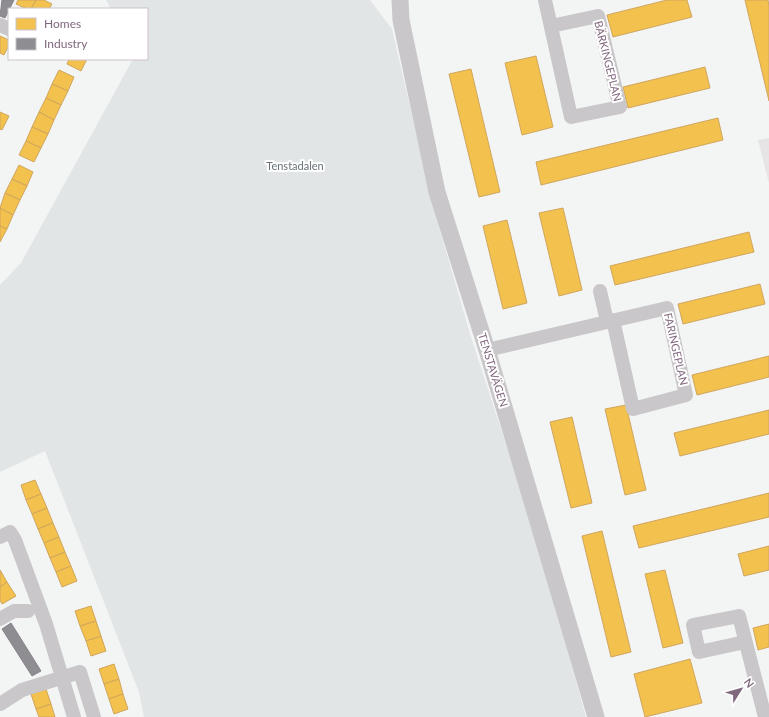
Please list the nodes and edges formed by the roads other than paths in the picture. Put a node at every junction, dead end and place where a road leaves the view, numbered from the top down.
1 (390, 0) edge
2 (400, 0) edge
3 (545, 0) edge
4 (401, 20) junction
5 (551, 26) junction
6 (600, 291) dead end
7 (610, 321) junction
8 (487, 350) junction
9 (0, 537) edge
10 (28, 611) dead end
11 (0, 619) edge
12 (745, 642) dead end
13 (61, 678) junction
14 (0, 704) edge
15 (74, 717) edge
16 (94, 717) edge
17 (596, 717) edge
18 (765, 717) edge

1 - 4 street, TENSTAVÄGEN
2 - 4 street, TENSTAVÄGEN
3 - 5 street, BÄRKINGEPLAN
4 - 8 street, TENSTAVÄGEN
5 - 5 street, BÄRKINGEPLAN
6 - 7 street
7 - 7 street, FARINGEPLAN
7 - 8 street, FARINGEPLAN
8 - 17 street, TENSTAVÄGEN
9 - 13 street
10 - 11 street
12 - 18 street
13 - 14 street
13 - 15 street
13 - 16 street

